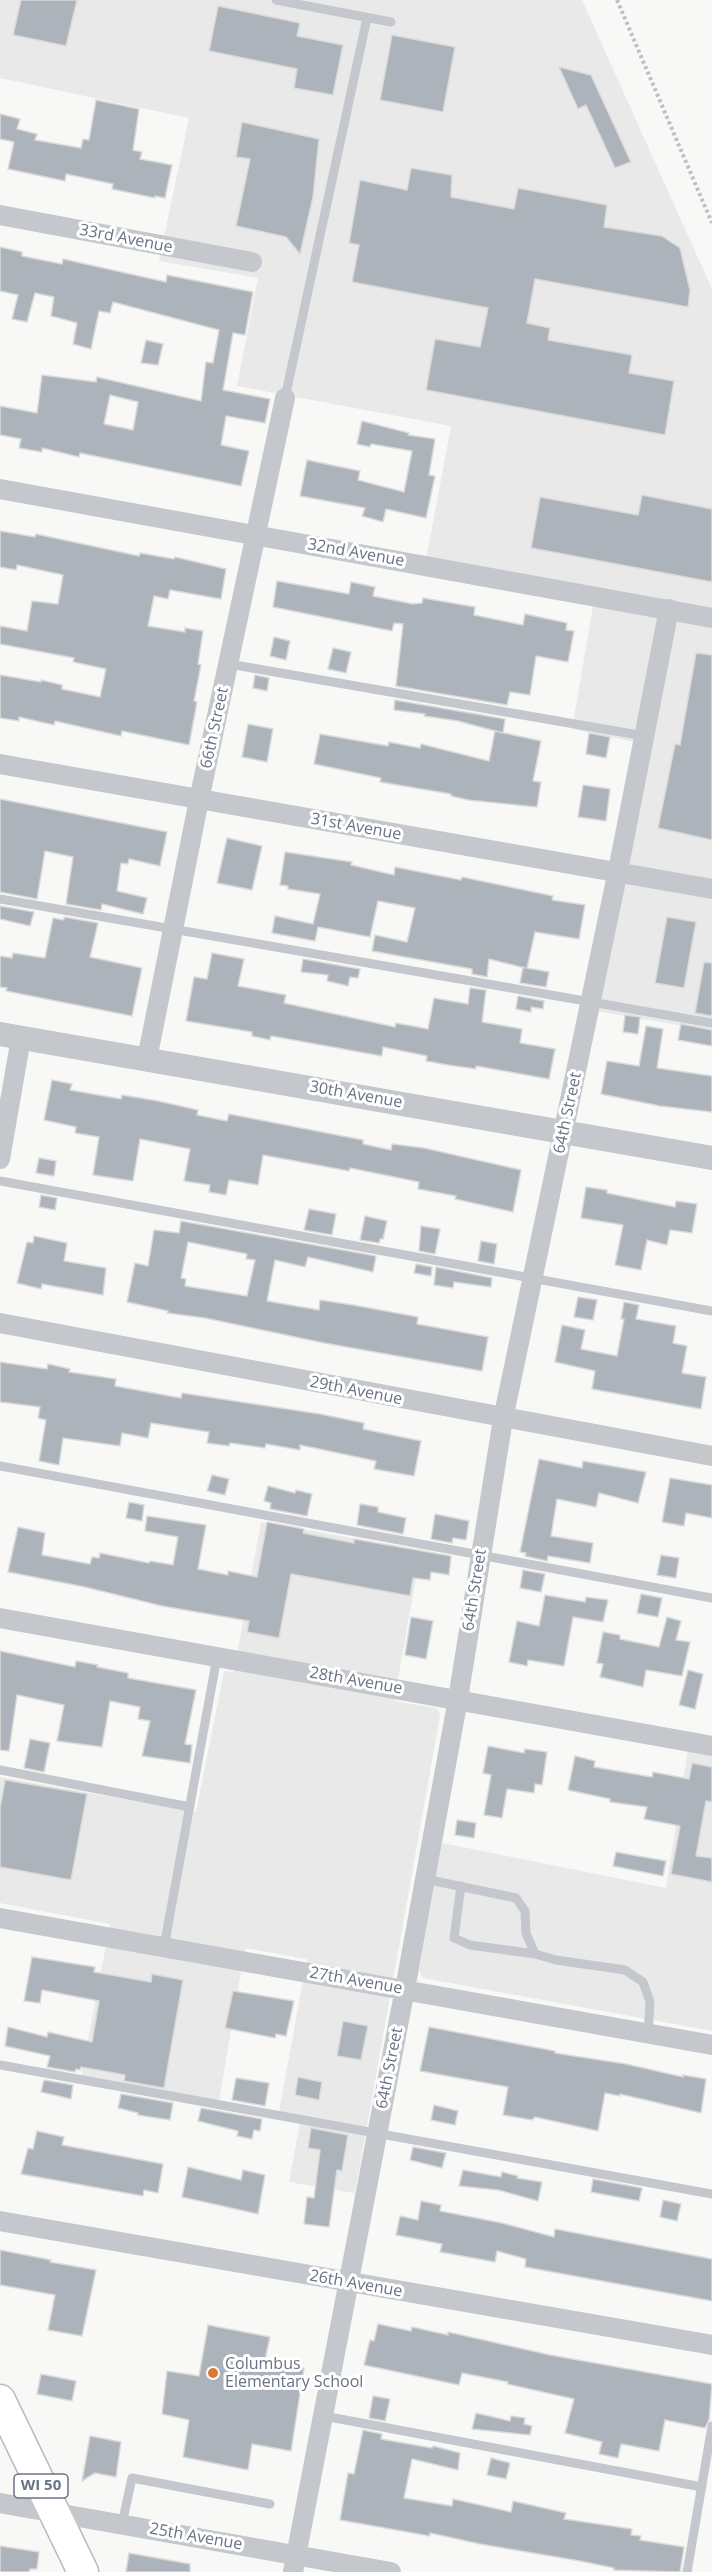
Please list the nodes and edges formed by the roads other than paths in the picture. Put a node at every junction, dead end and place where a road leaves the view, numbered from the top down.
1 (276, 0) edge
2 (367, 18) junction
3 (391, 22) dead end
4 (0, 215) edge
5 (252, 262) dead end
6 (285, 398) joint
7 (0, 489) edge
8 (258, 535) junction
9 (669, 609) junction
10 (712, 618) edge
11 (229, 664) junction
12 (644, 736) junction
13 (0, 764) edge
14 (199, 800) junction
15 (618, 872) junction
16 (712, 889) edge
17 (0, 898) edge
18 (173, 928) junction
19 (591, 1001) junction
20 (712, 1023) edge
21 (11, 1036) edge
22 (147, 1059) junction
23 (565, 1131) junction
24 (712, 1158) edge
25 (0, 1160) edge
26 (0, 1181) edge
27 (533, 1280) junction
28 (712, 1311) edge
29 (0, 1323) edge
30 (503, 1419) junction
31 (712, 1456) edge
32 (0, 1466) edge
33 (481, 1556) junction
34 (712, 1598) edge
35 (0, 1618) edge
36 (217, 1656) junction
37 (458, 1699) junction
38 (712, 1746) edge
39 (0, 1770) edge
40 (189, 1807) junction
41 (425, 1879) junction
42 (461, 1886) junction
43 (0, 1918) edge
44 (164, 1947) junction
45 (535, 1954) junction
46 (405, 1989) junction
47 (648, 2034) junction
48 (712, 2045) edge
49 (0, 2065) edge
50 (378, 2135) junction
51 (712, 2194) edge
52 (0, 2220) edge
53 (350, 2283) junction
54 (712, 2345) edge
55 (0, 2400) edge
56 (324, 2416) junction
57 (712, 2426) edge
58 (702, 2487) junction
59 (0, 2503) edge
60 (270, 2504) dead end
61 (54, 2513) junction
62 (122, 2524) junction
63 (295, 2563) edge
64 (83, 2572) edge
65 (392, 2572) edge
66 (687, 2572) edge

1 - 2 lane
2 - 3 lane
2 - 6 lane
4 - 5 street, 33rd Avenue
6 - 8 street, 66th Street
7 - 8 street, 32nd Avenue
8 - 9 street, 32nd Avenue
8 - 11 street, 66th Street
9 - 10 street, 32nd Avenue
9 - 12 street, 64th Street
11 - 12 lane
11 - 14 street, 66th Street
12 - 15 street, 64th Street
13 - 14 street, 31st Avenue
14 - 15 street, 31st Avenue
14 - 18 street, 66th Street
15 - 16 street, 31st Avenue
15 - 19 street, 64th Street
17 - 18 lane
18 - 19 lane
18 - 22 street, 66th Street
19 - 20 lane
19 - 23 street, 64th Street
21 - 22 street, 30th Avenue
21 - 25 street
22 - 23 street, 30th Avenue
23 - 24 street, 30th Avenue
23 - 27 street, 64th Street
26 - 27 lane
27 - 28 lane
27 - 30 street, 64th Street
29 - 30 street, 29th Avenue
30 - 31 street, 29th Avenue
30 - 33 street, 64th Street
32 - 33 lane
33 - 34 lane
33 - 37 street, 64th Street
35 - 36 street, 28th Avenue
36 - 37 street, 28th Avenue
36 - 40 lane
37 - 38 street, 28th Avenue
37 - 41 street, 64th Street
39 - 40 lane
40 - 44 lane
41 - 42 lane
41 - 46 street, 64th Street
42 - 45 lane
42 - 45 lane
43 - 44 street, 27th Avenue
44 - 46 street, 27th Avenue
45 - 47 lane
46 - 47 street, 27th Avenue
46 - 50 street, 64th Street
47 - 48 street, 27th Avenue
49 - 50 lane
50 - 51 lane
50 - 53 street, 64th Street
52 - 53 street, 26th Avenue
53 - 54 street, 26th Avenue
53 - 56 street, 64th Street
55 - 61 main road, WI 50
56 - 58 lane
56 - 63 street, 64th Street
57 - 58 lane
58 - 66 lane
59 - 61 street, 25th Avenue
60 - 62 lane
61 - 62 street, 25th Avenue
61 - 64 main road, WI 50
62 - 63 street, 25th Avenue
63 - 65 street, 25th Avenue

